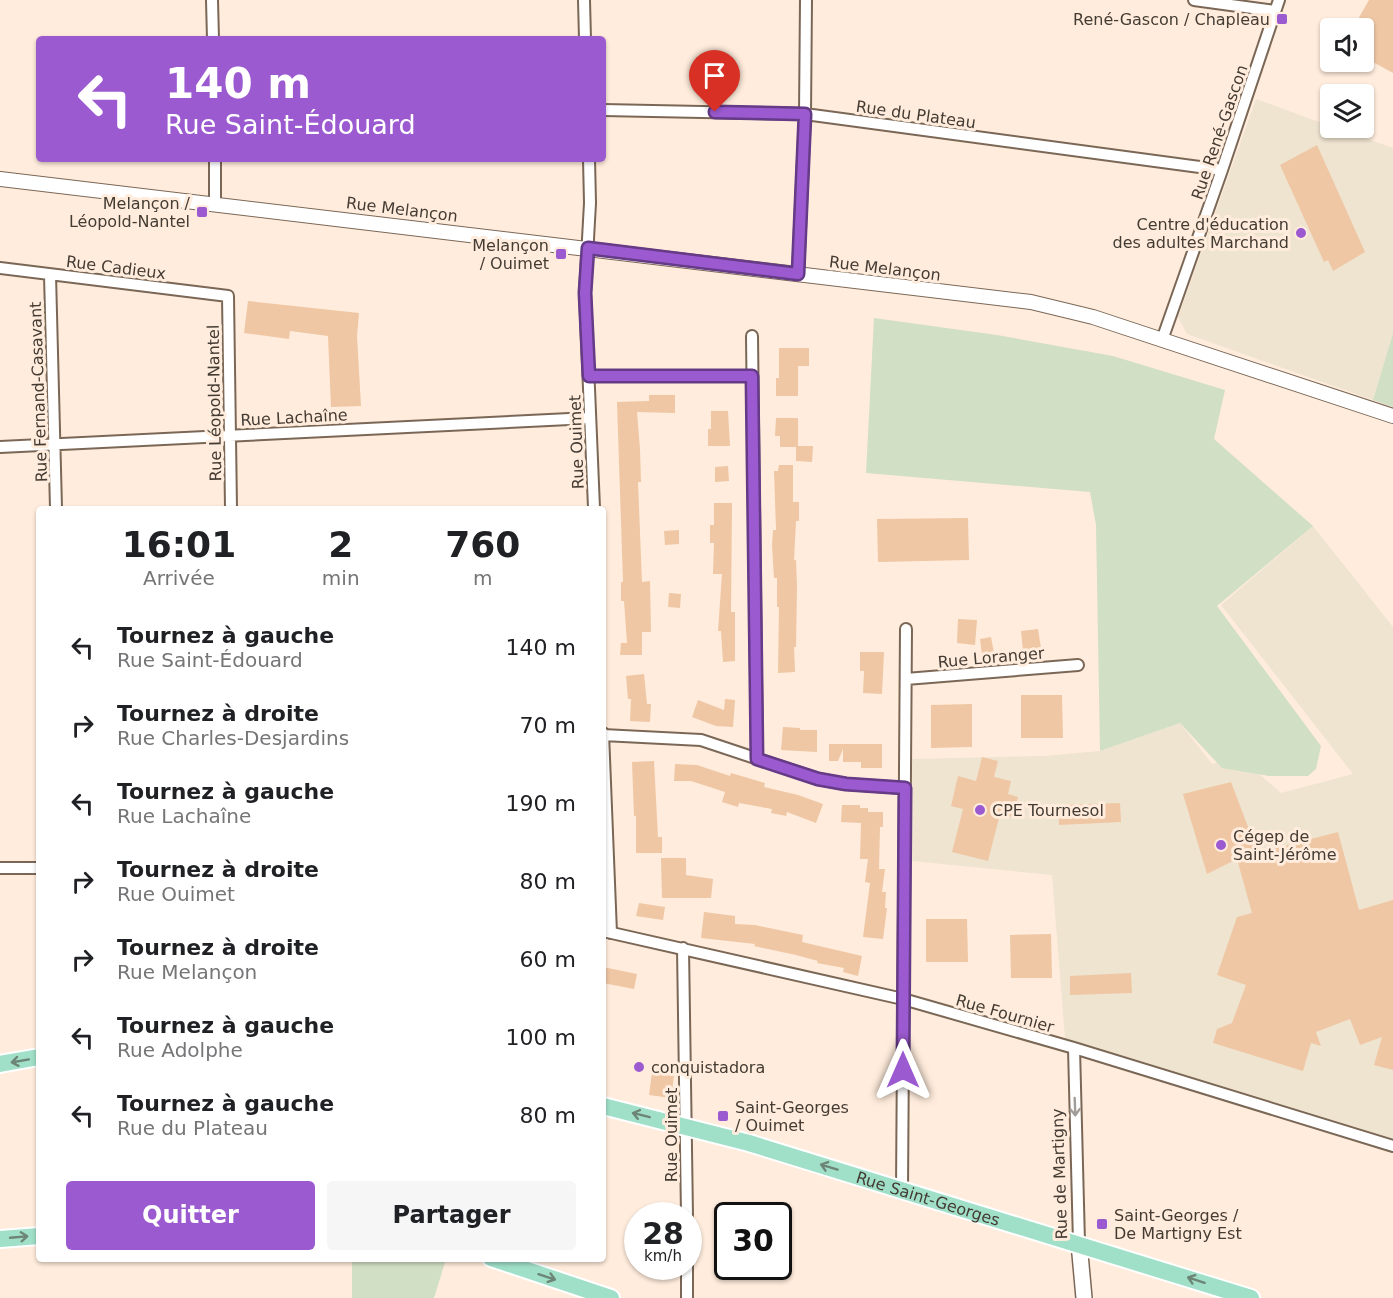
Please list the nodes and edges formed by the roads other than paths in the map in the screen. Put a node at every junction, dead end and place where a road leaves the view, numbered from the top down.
1 (212, 0) edge
2 (584, 0) edge
3 (806, 0) edge
4 (1194, 0) edge
5 (1279, 0) edge
6 (1275, 11) junction
7 (213, 36) edge
8 (585, 36) edge
9 (606, 110) edge
10 (805, 114) junction
11 (215, 162) edge
12 (589, 162) edge
13 (1222, 170) junction
14 (0, 178) edge
15 (215, 203) junction
16 (588, 248) junction
17 (0, 268) edge
18 (50, 274) junction
19 (798, 274) junction
20 (228, 296) joint
21 (752, 336) dead end
22 (1162, 340) junction
23 (589, 376) junction
24 (752, 376) junction
25 (1393, 416) edge
26 (590, 418) junction
27 (230, 436) junction
28 (55, 444) junction
29 (0, 447) edge
30 (57, 506) edge
31 (231, 506) edge
32 (594, 506) edge
33 (906, 629) dead end
34 (1078, 665) dead end
35 (906, 679) junction
36 (606, 734) edge
37 (757, 759) junction
38 (905, 788) junction
39 (0, 868) edge
40 (36, 868) edge
41 (606, 882) edge
42 (607, 932) edge
43 (683, 948) junction
44 (903, 999) junction
45 (1074, 1048) junction
46 (36, 1058) edge
47 (0, 1064) edge
48 (606, 1107) edge
49 (687, 1127) junction
50 (1393, 1146) edge
51 (902, 1189) junction
52 (687, 1202) edge
53 (36, 1236) edge
54 (0, 1239) edge
55 (1079, 1243) junction
56 (503, 1262) edge
57 (687, 1280) edge
58 (611, 1298) edge
59 (687, 1298) edge
60 (1084, 1298) edge
61 (1251, 1298) edge

1 - 7 street
2 - 8 street
3 - 10 street
4 - 6 street
5 - 6 street, Rue René-Gascon
6 - 13 street, Rue René-Gascon
9 - 10 street, Rue du Plateau
10 - 13 street, Rue du Plateau
10 - 19 street
11 - 15 street
12 - 16 street, Rue Ouimet
13 - 22 street, Rue René-Gascon
14 - 15 street, Rue Melançon
15 - 16 street, Rue Melançon
16 - 19 street, Rue Melançon
16 - 23 street, Rue Ouimet
17 - 18 street, Rue Cadieux
18 - 20 street, Rue Cadieux
18 - 28 street, Rue Fernand-Casavant
19 - 22 street, Rue Melançon
20 - 27 street, Rue Léopold-Nantel
21 - 24 street
22 - 25 street, Rue Melançon
23 - 24 street
23 - 26 street, Rue Ouimet
24 - 37 street
26 - 27 street, Rue Lachaîne
26 - 32 street, Rue Ouimet
27 - 28 street, Rue Lachaîne
27 - 31 street, Rue Léopold-Nantel
28 - 29 street, Rue Lachaîne
28 - 30 street, Rue Fernand-Casavant
33 - 35 street
34 - 35 street, Rue Loranger
35 - 38 street
36 - 37 street
37 - 38 street
38 - 44 street
39 - 40 street
41 - 42 street
42 - 43 street, Rue Fournier
43 - 44 street, Rue Fournier
43 - 49 street, Rue Ouimet
44 - 45 street, Rue Fournier
44 - 51 street
45 - 50 street, Rue Fournier
45 -> 55 street, Rue de Martigny
46 -> 47 main road
49 -> 48 main road, Rue Saint-Georges
51 -> 49 main road, Rue Saint-Georges
49 - 52 street, Rue Ouimet
51 - 55 main road, Rue Saint-Georges
54 -> 53 main road
55 - 60 main road, Rue de Martigny
61 -> 55 main road, Rue Saint-Georges
56 -> 58 main road
57 - 59 street

